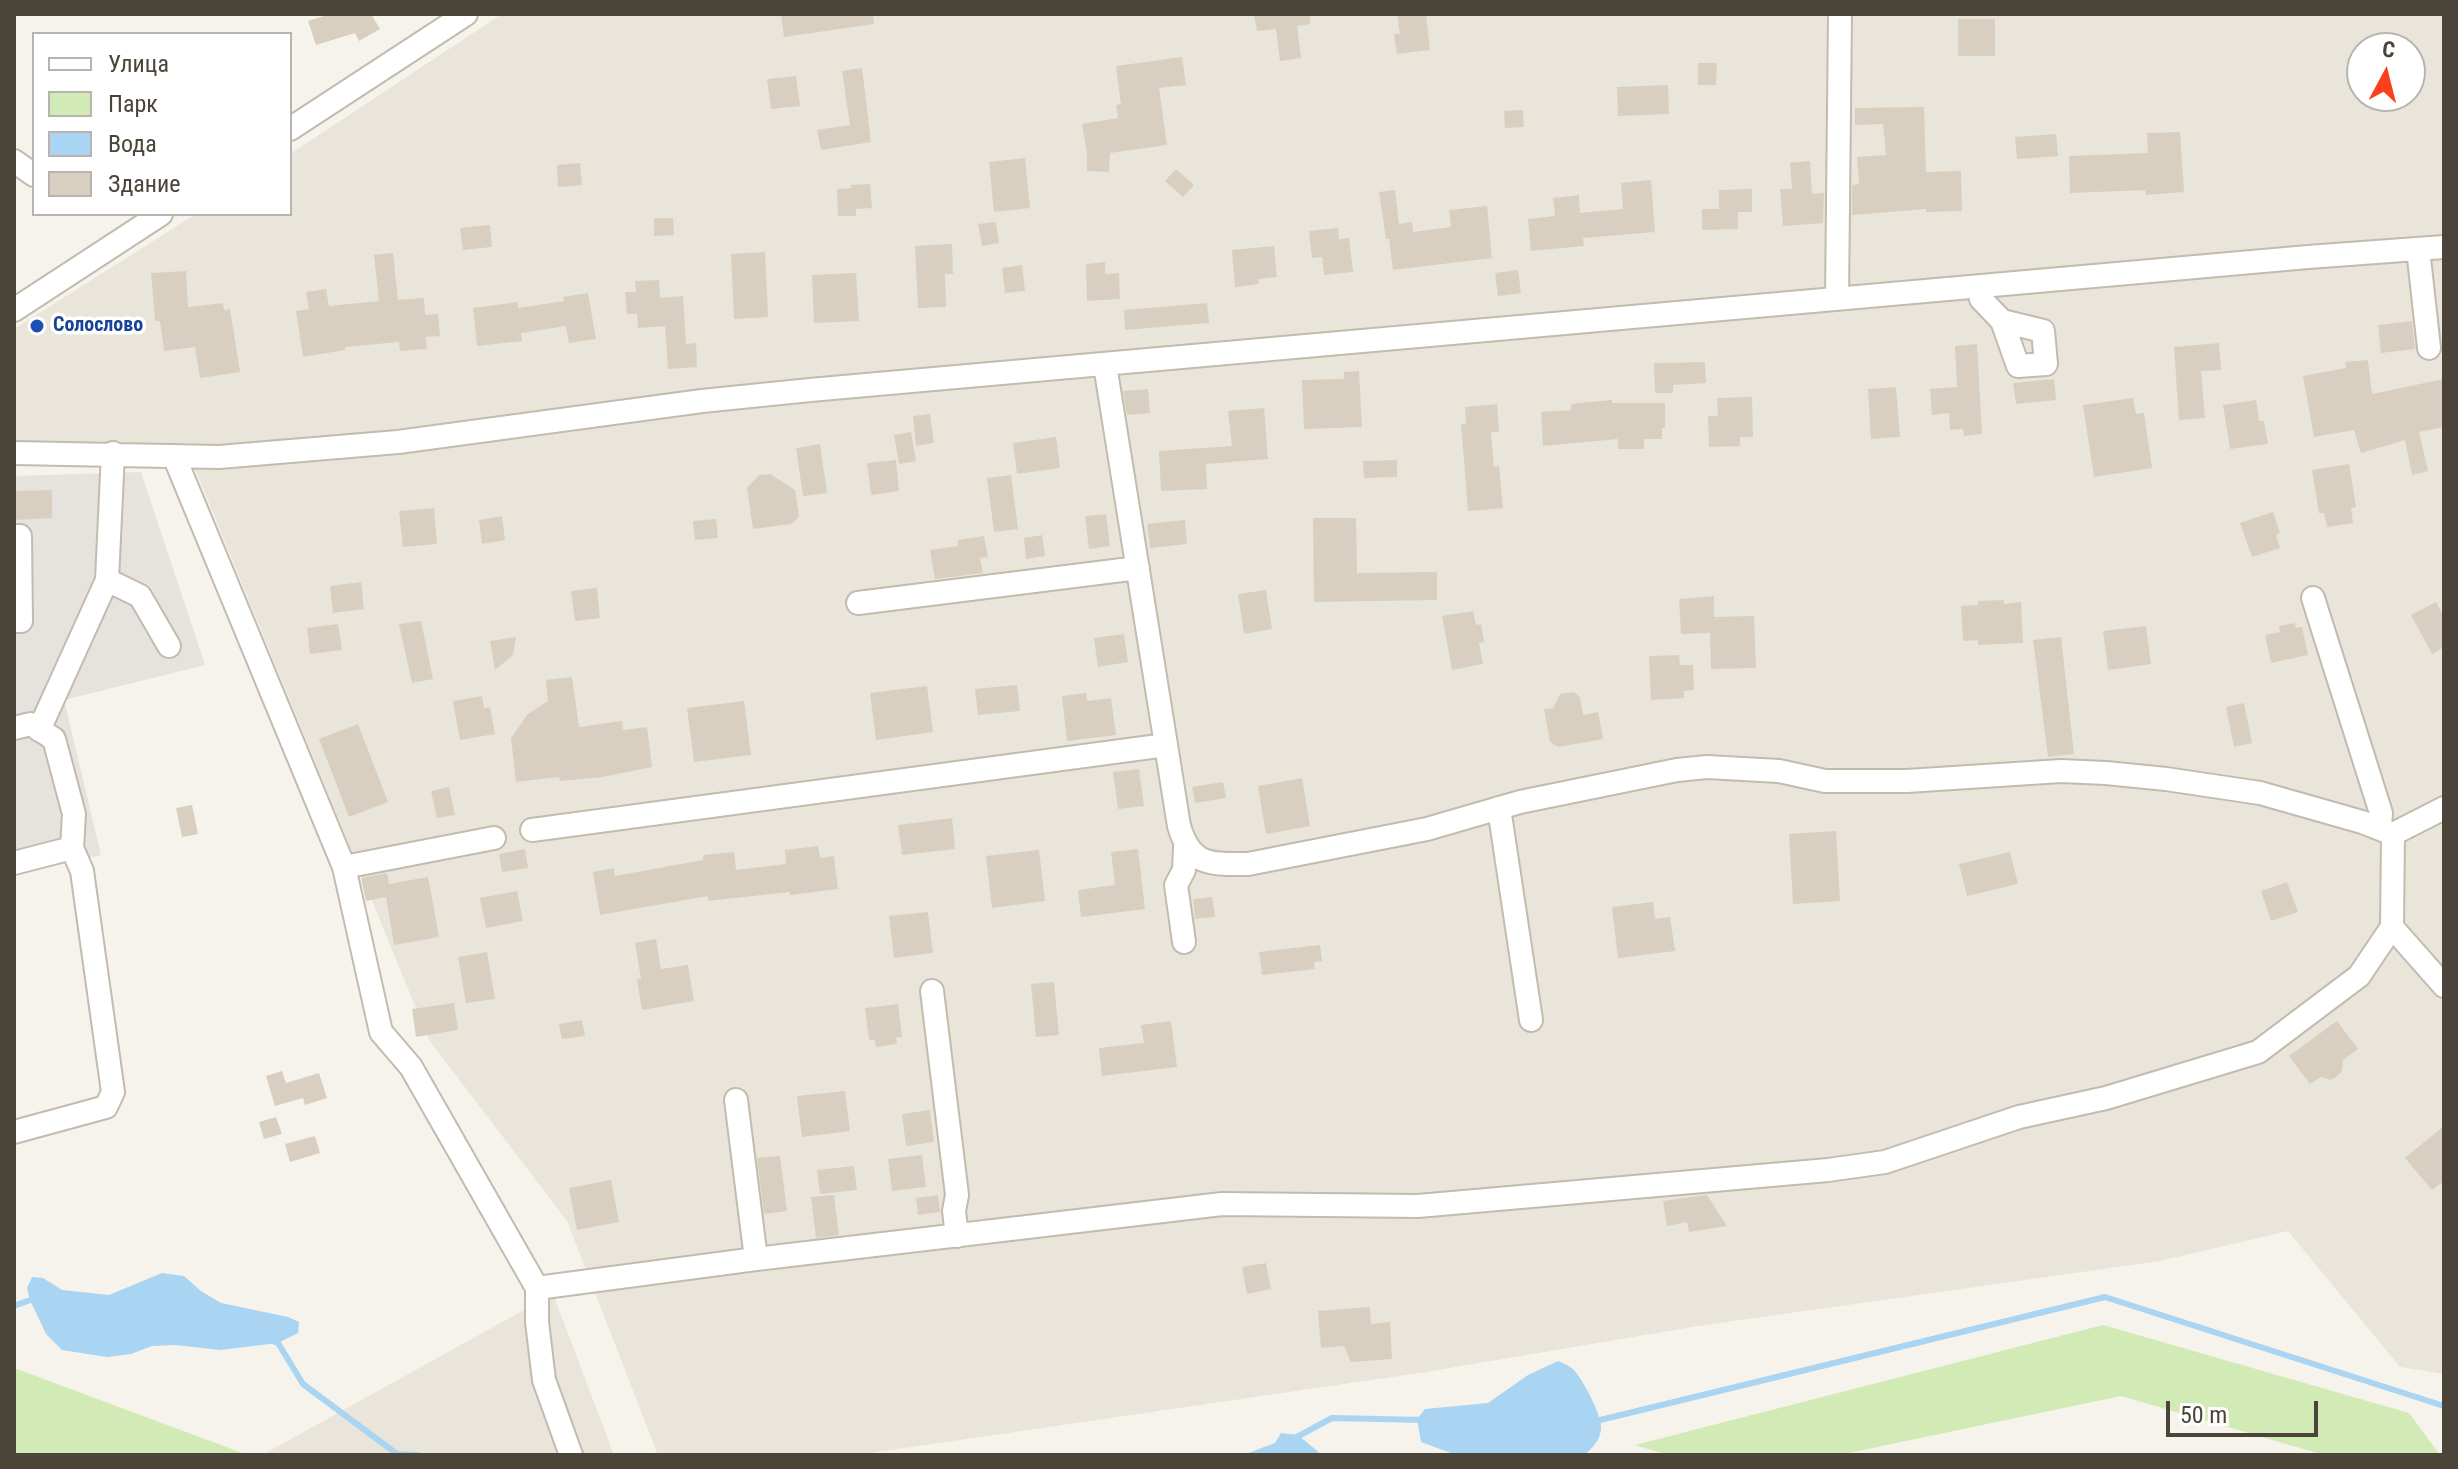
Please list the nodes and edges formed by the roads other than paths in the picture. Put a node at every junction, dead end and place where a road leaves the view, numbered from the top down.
1 (466, 14) edge
2 (1840, 14) edge
3 (292, 128) edge
4 (14, 161) edge
5 (32, 174) edge
6 (158, 216) edge
7 (2444, 247) edge
8 (2418, 249) junction
9 (1979, 286) junction
10 (1837, 299) junction
11 (14, 310) edge
12 (2002, 321) dead end
13 (2429, 348) dead end
14 (1105, 365) junction
15 (14, 453) edge
16 (113, 453) junction
17 (174, 456) junction
18 (14, 536) edge
19 (1138, 568) junction
20 (107, 580) junction
21 (2313, 598) dead end
22 (858, 603) dead end
23 (14, 621) edge
24 (169, 646) dead end
25 (14, 728) edge
26 (39, 730) junction
27 (1166, 745) junction
28 (1499, 808) junction
29 (2444, 808) edge
30 (532, 830) dead end
31 (2387, 831) junction
32 (494, 838) dead end
33 (1185, 847) junction
34 (72, 848) junction
35 (14, 863) edge
36 (344, 867) junction
37 (2392, 927) junction
38 (1184, 942) dead end
39 (2444, 986) edge
40 (932, 991) dead end
41 (1531, 1020) dead end
42 (736, 1100) dead end
43 (14, 1132) edge
44 (957, 1236) junction
45 (756, 1259) junction
46 (537, 1288) junction
47 (571, 1455) edge

1 - 3 street
2 - 10 street
4 - 5 street
6 - 11 street
7 - 8 street
8 - 9 street
8 - 13 street
9 - 10 street
9 - 12 street
10 - 14 street
14 - 17 street
14 - 19 street
15 - 16 street
16 - 17 street
16 - 20 street
17 - 36 street
18 - 23 street
19 - 22 street
19 - 27 street
20 - 24 street
20 - 26 street
21 - 31 street
25 - 26 street
26 - 34 street
27 - 30 street
27 - 33 street
28 - 31 street
28 - 33 street
28 - 41 street
29 - 31 street
31 - 37 street
32 - 36 street
33 - 38 street
34 - 35 street
34 - 43 street
36 - 46 street
37 - 39 street
37 - 44 street
40 - 44 street
42 - 45 street
44 - 45 street
45 - 46 street
46 - 47 street

